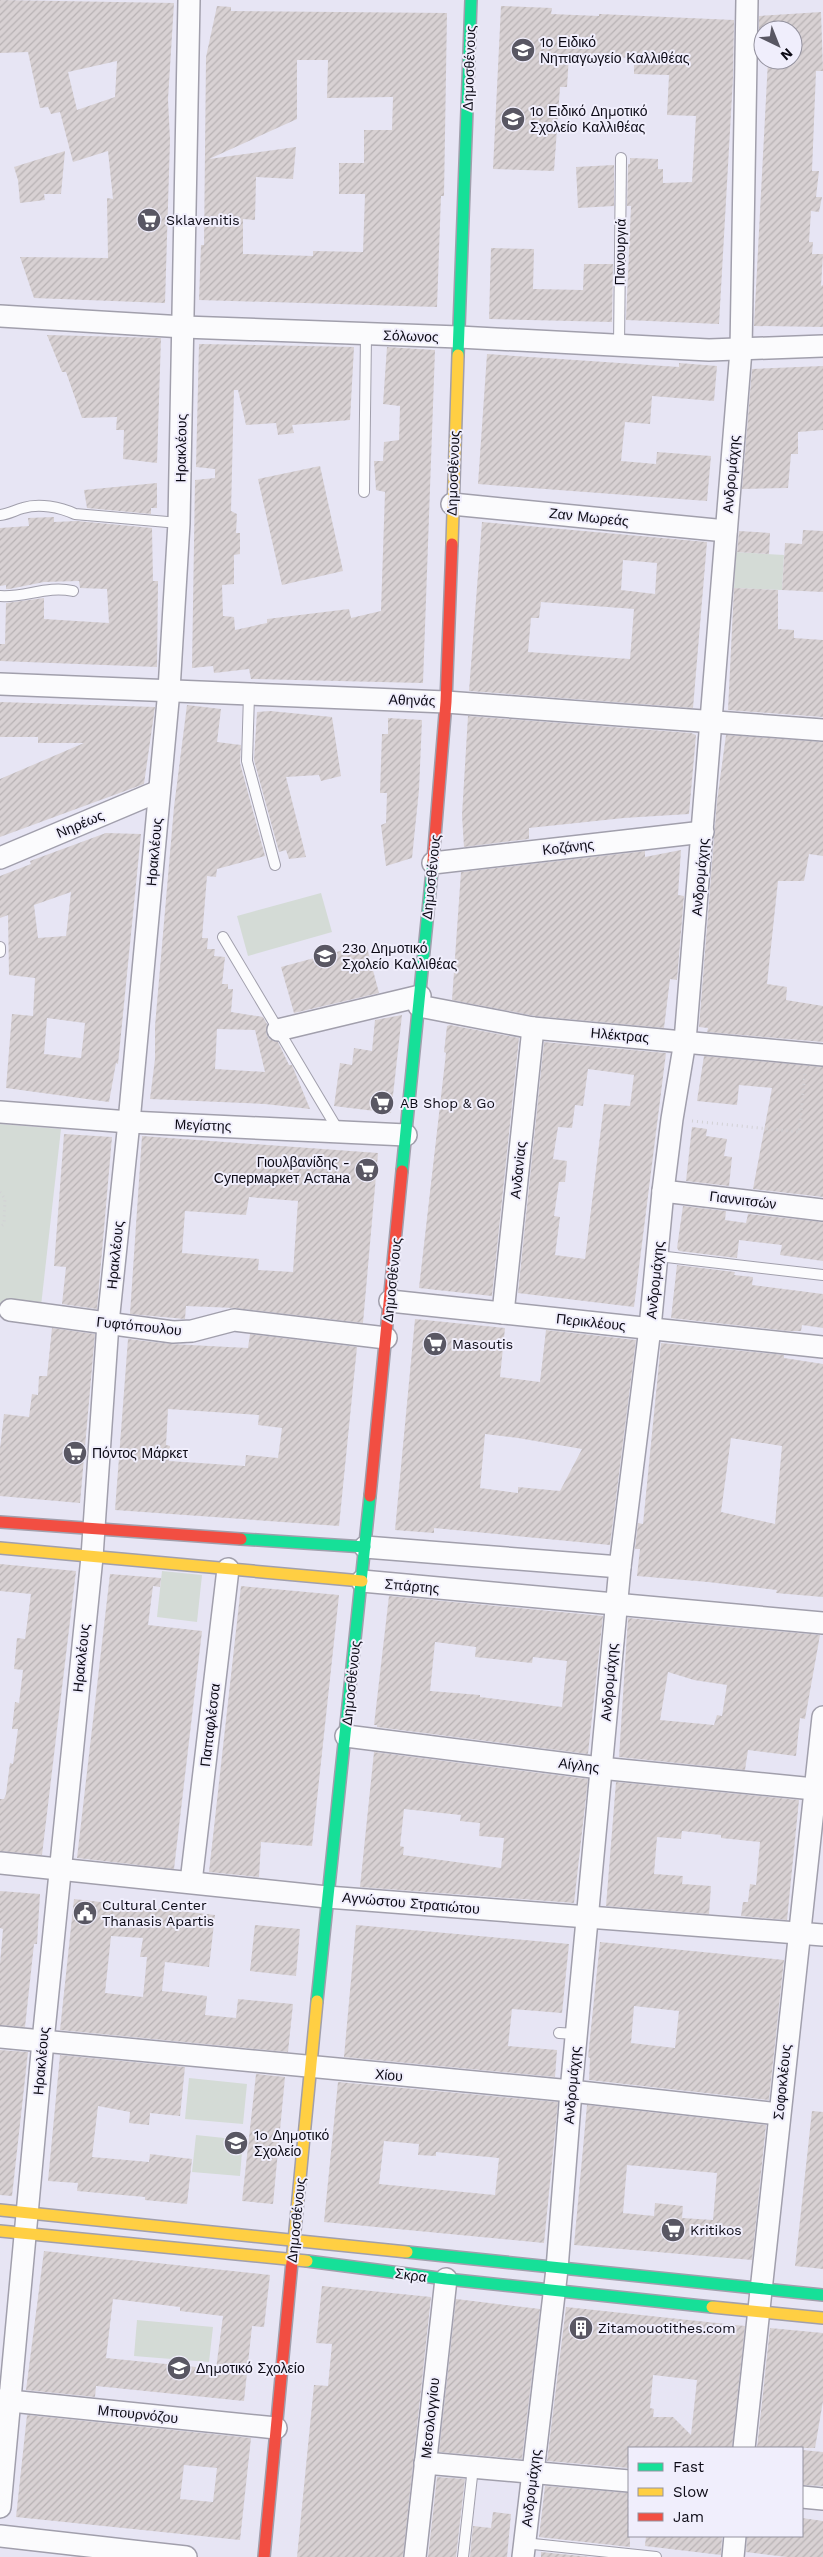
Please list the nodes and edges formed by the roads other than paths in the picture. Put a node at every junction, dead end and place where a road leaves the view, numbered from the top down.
1 (189, 0) edge
2 (471, 0) edge
3 (747, 0) edge
4 (621, 158) dead end
5 (0, 316) edge
6 (184, 327) junction
7 (366, 334) junction
8 (459, 337) junction
9 (619, 346) junction
10 (823, 346) edge
11 (742, 350) junction
12 (364, 492) dead end
13 (452, 504) junction
14 (0, 515) edge
15 (179, 523) junction
16 (726, 531) junction
17 (73, 591) dead end
18 (0, 596) edge
19 (0, 684) edge
20 (169, 690) junction
21 (249, 695) junction
22 (446, 702) junction
23 (710, 722) junction
24 (823, 730) edge
25 (159, 791) junction
26 (704, 832) junction
27 (0, 858) edge
28 (433, 863) junction
29 (274, 865) dead end
30 (223, 936) dead end
31 (0, 947) edge
32 (0, 952) edge
33 (419, 1001) junction
34 (533, 1028) junction
35 (278, 1030) junction
36 (685, 1041) junction
37 (815, 1054) edge
38 (0, 1112) edge
39 (129, 1122) junction
40 (338, 1130) junction
41 (406, 1135) junction
42 (663, 1191) junction
43 (823, 1210) edge
44 (658, 1256) junction
45 (823, 1275) edge
46 (390, 1301) junction
47 (10, 1310) dead end
48 (503, 1313) junction
49 (108, 1323) junction
50 (650, 1328) junction
51 (386, 1338) junction
52 (823, 1347) edge
53 (0, 1522) edge
54 (94, 1528) junction
55 (365, 1547) junction
56 (0, 1548) edge
57 (92, 1557) junction
58 (620, 1567) junction
59 (228, 1569) junction
60 (362, 1581) junction
61 (616, 1604) junction
62 (823, 1623) edge
63 (823, 1717) edge
64 (346, 1736) junction
65 (600, 1768) junction
66 (814, 1789) junction
67 (0, 1864) edge
68 (60, 1870) junction
69 (191, 1882) junction
70 (327, 1897) junction
71 (588, 1918) junction
72 (798, 1932) junction
73 (823, 1934) edge
74 (0, 2036) edge
75 (43, 2041) junction
76 (311, 2068) junction
77 (570, 2091) junction
78 (779, 2114) junction
79 (0, 2210) edge
80 (27, 2212) junction
81 (0, 2231) edge
82 (25, 2234) junction
83 (294, 2239) junction
84 (292, 2259) junction
85 (446, 2279) junction
86 (556, 2279) junction
87 (763, 2288) junction
88 (823, 2295) edge
89 (761, 2310) junction
90 (823, 2318) edge
91 (4, 2400) edge
92 (276, 2428) junction
93 (744, 2447) edge
94 (425, 2463) junction
95 (473, 2467) junction
96 (532, 2473) junction
97 (628, 2481) edge
98 (803, 2497) edge
99 (823, 2499) edge
100 (0, 2507) edge
101 (0, 2536) edge
102 (735, 2537) edge
103 (524, 2550) edge
104 (579, 2553) edge
105 (634, 2556) edge
106 (186, 2557) edge
107 (264, 2557) edge
108 (414, 2557) edge
109 (463, 2557) edge
110 (656, 2557) edge
111 (732, 2557) edge

1 - 6 street, Ηρακλέους
2 - 8 street, Δημοσθένους
3 - 11 street, Ανδρομάχης
4 - 9 lane, Πανουργιά
5 - 6 street, Σόλωνος
6 - 7 street, Σόλωνος
6 - 15 street, Ηρακλέους
7 - 8 street, Σόλωνος
7 - 12 lane
8 - 9 street, Σόλωνος
8 - 13 street, Δημοσθένους
9 - 11 street, Σόλωνος
10 - 11 street, Σόλωνος
11 - 16 street, Ανδρομάχης
13 - 16 street, Ζαν Μωρεάς
13 - 22 street, Δημοσθένους
14 - 15 lane
15 - 20 street, Ηρακλέους
16 - 23 street, Ανδρομάχης
17 - 18 lane
19 - 20 street, Αθηνάς
20 - 21 street, Αθηνάς
20 - 25 street, Ηρακλέους
21 - 22 street, Αθηνάς
21 - 29 lane
22 - 23 street, Αθηνάς
22 - 28 street, Δημοσθένους
23 - 24 street, Αθηνάς
23 - 26 street, Ανδρομάχης
25 - 27 street, Νηρέως
25 - 39 street, Ηρακλέους
26 - 28 street, Κοζάνης
26 - 36 street, Ανδρομάχης
28 - 33 street, Δημοσθένους
30 - 35 lane
31 - 32 lane
33 - 34 street, Ηλέκτρας
33 - 35 street
33 - 41 street, Δημοσθένους
34 - 36 street, Ηλέκτρας
34 - 48 street, Ανδανiας
35 - 40 lane
36 - 37 street, Ηλέκτρας
36 - 42 street, Ανδρομάχης
38 - 39 street, Μεγίστης
39 - 40 street, Μεγίστης
39 - 49 street, Ηρακλέους
40 - 41 street, Μεγίστης
41 - 46 street, Δημοσθένους
42 - 43 street, Γιαννιτσών
42 - 44 street, Ανδρομάχης
44 - 45 lane
44 - 50 street, Ανδρομάχης
46 - 48 street, Περικλέους
46 - 51 street, Δημοσθένους
47 - 49 street, Γυφτόπουλου
48 - 50 street, Περικλέους
49 - 51 street, Γυφτόπουλου
49 - 54 street, Ηρακλέους
50 - 52 street, Περικλέους
50 - 58 street, Ανδρομάχης
51 - 55 street, Δημοσθένους
53 - 54 street
54 - 55 street
54 - 57 street, Ηρακλέους
55 - 58 street
55 - 60 street, Δημοσθένους
56 - 57 street, Σπάρτης
57 - 59 street, Σπάρτης
57 - 68 street, Ηρακλέους
58 - 61 street, Ανδρομάχης
59 - 60 street, Σπάρτης
59 - 69 street, Παπαφλέσσα
60 - 61 street, Σπάρτης
60 - 64 street, Δημοσθένους
61 - 62 street, Σπάρτης
61 - 65 street, Ανδρομάχης
63 - 66 street, Σοφοκλέους
64 - 65 street, Αίγλης
64 - 70 street, Δημοσθένους
65 - 66 street, Αίγλης
65 - 71 street, Ανδρομάχης
66 - 72 street, Σοφοκλέους
67 - 68 street, Αγνώστου Στρατιώτου
68 - 69 street, Αγνώστου Στρατιώτου
68 - 75 street, Ηρακλέους
69 - 70 street, Αγνώστου Στρατιώτου
70 - 71 street, Αγνώστου Στρατιώτου
70 - 76 street, Δημοσθένους
71 - 72 street, Αγνώστου Στρατιώτου
71 - 77 street, Ανδρομάχης
72 - 73 street, Αγνώστου Στρατιώτου
72 - 78 street, Σοφοκλέους
74 - 75 street, Χίου
75 - 76 street, Χίου
75 - 80 street, Ηρακλέους
76 - 77 street, Χίου
76 - 83 street, Δημοσθένους
77 - 78 street, Χίου
77 - 86 street, Ανδρομάχης
78 - 87 street, Σοφοκλέους
79 - 80 street, Σκρα
80 - 82 street, Ηρακλέους
80 - 83 street, Σκρα
81 - 82 street, Σκρα
82 - 84 street, Σκρα
82 - 91 street, Ηρακλέους
83 - 84 street, Δημοσθένους
83 - 86 street, Σκρα
84 - 85 street, Σκρα
84 - 92 street, Δημοσθένους
85 - 86 street, Σκρα
85 - 94 street, Μεσολογγίου
86 - 87 street, Σκρα
86 - 89 street, Σκρα
86 - 96 street, Ανδρομάχης
87 - 88 street, Σκρα
87 - 89 street, Σοφοκλέους
89 - 90 street, Σκρα
89 - 93 street, Σοφοκλέους
91 - 92 street, Μπουρνόζου
91 - 100 street, Ηρακλέους
92 - 107 street, Δημοσθένους
94 - 95 street
94 - 108 street, Μεσολογγίου
95 - 96 street
95 - 109 lane
96 - 97 street
96 - 103 street, Ανδρομάχης
98 - 99 street
101 - 106 street
102 - 111 street
103 - 104 lane
104 - 105 lane
105 - 110 lane

